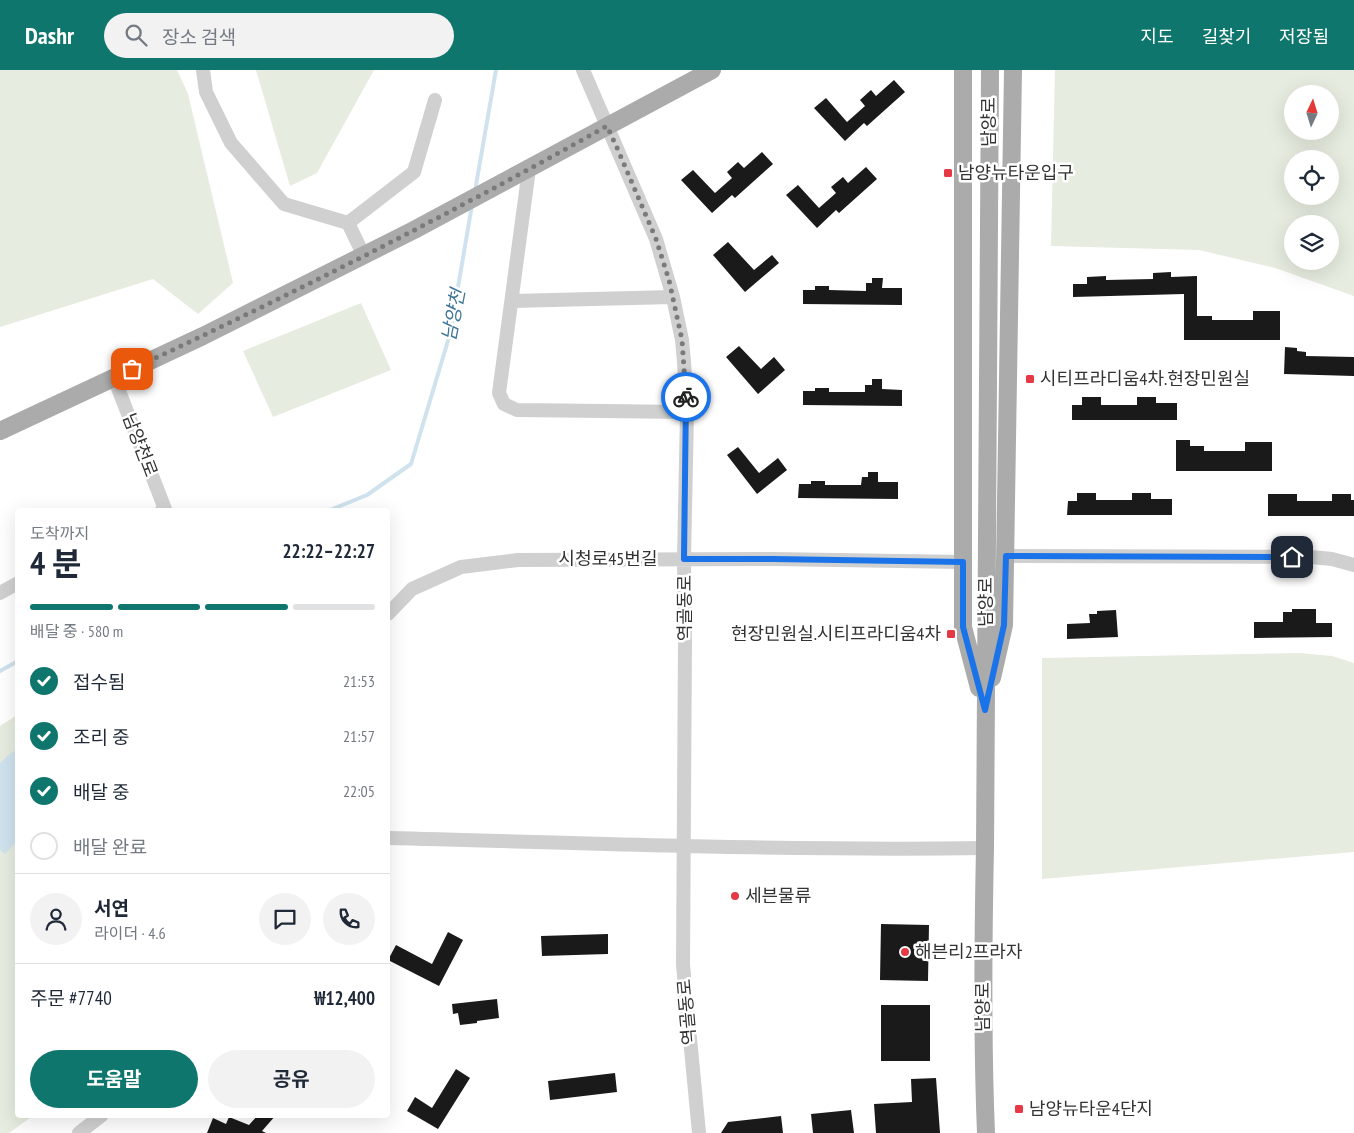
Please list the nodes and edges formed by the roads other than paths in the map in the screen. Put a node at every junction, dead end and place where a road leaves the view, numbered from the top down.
1 (203, 70) edge
2 (583, 70) edge
3 (712, 70) edge
4 (964, 70) edge
5 (990, 70) edge
6 (1013, 70) edge
7 (436, 100) dead end
8 (607, 126) junction
9 (530, 169) junction
10 (348, 223) junction
11 (364, 256) junction
12 (673, 297) junction
13 (512, 300) junction
14 (114, 378) junction
15 (687, 412) junction
16 (0, 431) edge
17 (165, 508) edge
18 (1006, 556) junction
19 (684, 559) junction
20 (963, 562) junction
21 (1354, 564) edge
22 (15, 585) edge
23 (0, 593) edge
24 (390, 612) edge
25 (985, 710) junction
26 (390, 838) edge
27 (684, 846) junction
28 (985, 848) junction
29 (98, 1118) edge
30 (78, 1133) edge
31 (699, 1133) edge
32 (986, 1133) edge

1 - 10 street
2 - 8 street, 역골동로
3 - 8 main road
4 - 20 main road
5 - 25 main road, 남양로
6 - 18 main road
7 - 10 street
8 - 9 main road
8 - 12 street, 역골동로
9 - 11 main road
9 - 13 street
10 - 11 street
11 - 14 main road
12 - 13 street
12 - 15 street, 역골동로
13 - 15 street
14 - 16 main road
14 - 17 street, 남양천로
15 - 19 street, 역골동로
18 - 21 street
18 - 25 main road
19 - 20 street, 시청로45번길
19 - 24 street, 시청로45번길
19 - 27 street, 역골동로
20 - 25 main road
22 - 23 street
25 - 28 main road, 남양로
26 - 27 street
27 - 28 street
27 - 31 street, 역골동로
28 - 32 main road, 남양로
29 - 30 street

